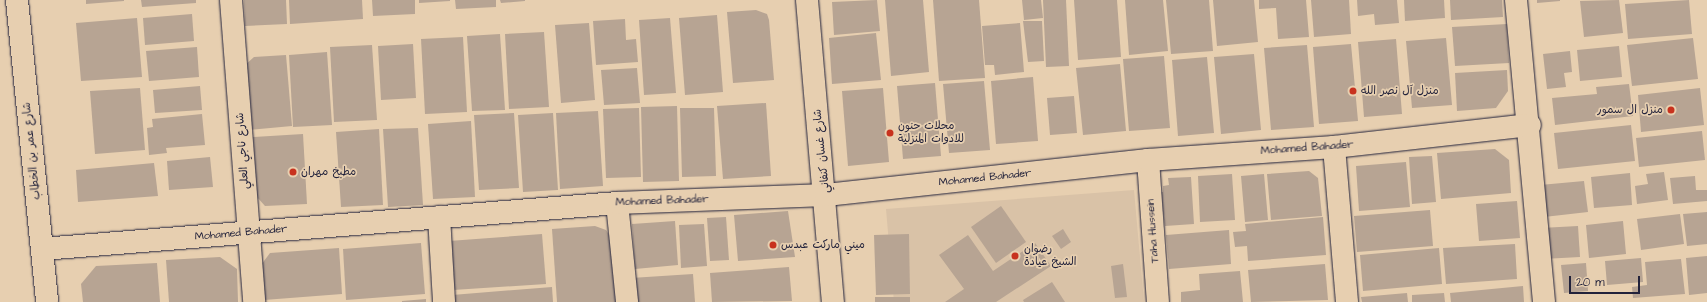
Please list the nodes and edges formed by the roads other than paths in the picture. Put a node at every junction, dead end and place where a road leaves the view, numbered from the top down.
1 (17, 0) edge
2 (231, 0) edge
3 (807, 0) edge
4 (1516, 0) edge
5 (1530, 125) junction
6 (1334, 147) junction
7 (1148, 160) junction
8 (826, 195) junction
9 (617, 203) junction
10 (439, 217) junction
11 (248, 232) junction
12 (42, 249) junction
13 (47, 302) edge
14 (254, 302) edge
15 (444, 302) edge
16 (627, 302) edge
17 (833, 302) edge
18 (1158, 302) edge
19 (1347, 302) edge
20 (1544, 302) edge

1 - 12 street, شارع عمر بن الخطاب
2 - 11 street, شارع ناجي العلي
3 - 8 street, شارع غسان كنفاني
4 - 5 street
5 - 6 street, Mohamed Bahader
5 - 20 street
6 - 7 street, Mohamed Bahader
6 - 19 street
7 - 8 street, Mohamed Bahader
7 - 18 street, Taha Hussein
8 - 9 street, Mohamed Bahader
8 - 17 street, شارع غسان كنفاني
9 - 10 street, Mohamed Bahader
9 - 16 street
10 - 11 street, Mohamed Bahader
10 - 15 street
11 - 12 street, Mohamed Bahader
11 - 14 street, شارع ناجي العلي
12 - 13 street, شارع عمر بن الخطاب

